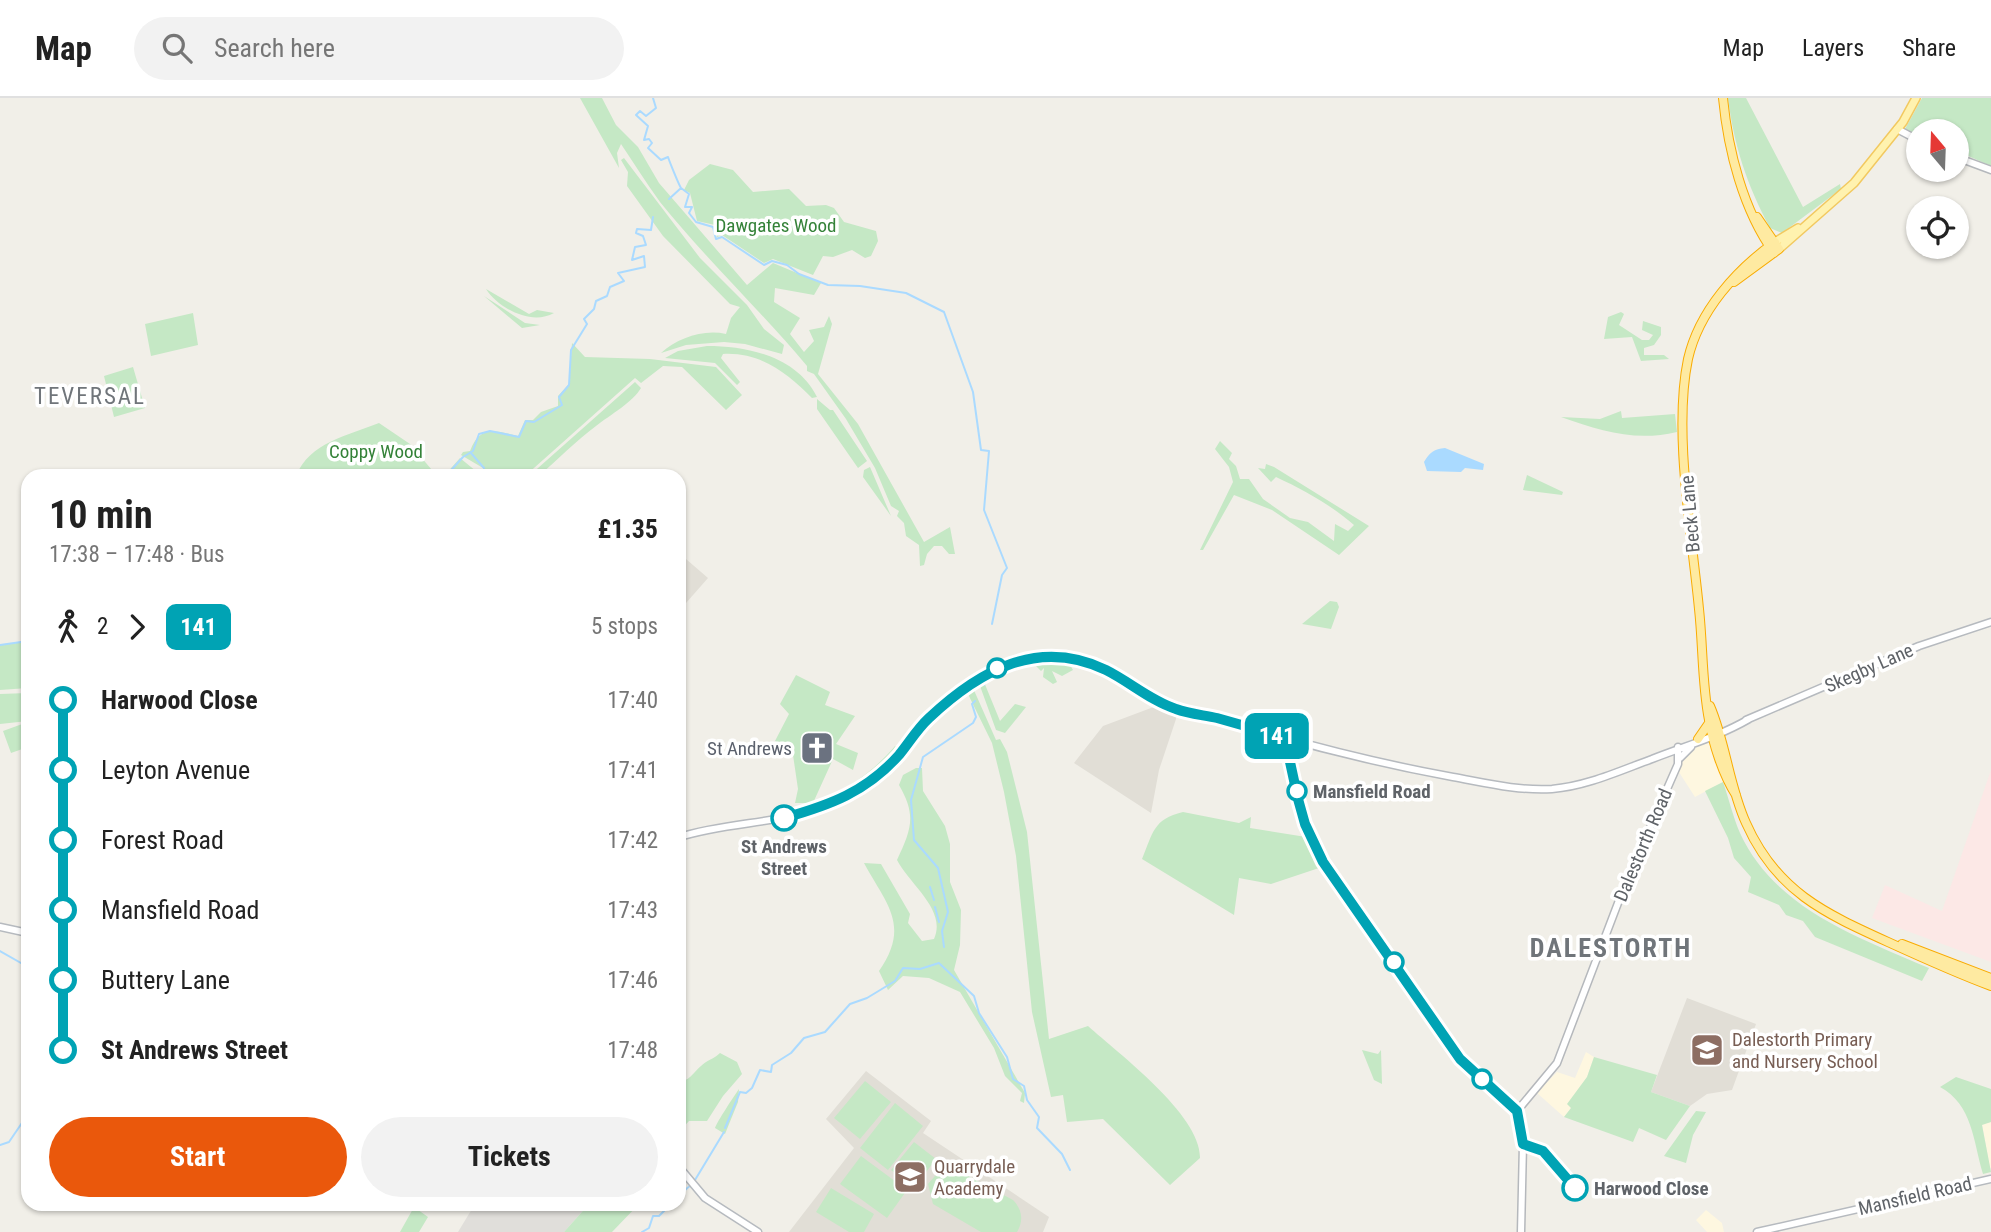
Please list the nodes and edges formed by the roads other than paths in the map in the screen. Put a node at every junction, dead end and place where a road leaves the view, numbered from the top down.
1 (1723, 98) edge
2 (1916, 98) edge
3 (1897, 130) junction
4 (1906, 134) edge
5 (1969, 162) edge
6 (1991, 170) edge
7 (1774, 248) junction
8 (1991, 622) edge
9 (1708, 703) junction
10 (1709, 723) junction
11 (1715, 734) junction
12 (1696, 741) junction
13 (1294, 742) junction
14 (1679, 751) junction
15 (686, 836) edge
16 (0, 927) edge
17 (21, 932) edge
18 (1888, 942) junction
19 (1991, 978) edge
20 (1991, 986) edge
21 (1517, 1111) junction
22 (686, 1176) edge
23 (1991, 1179) edge
24 (758, 1232) edge
25 (1521, 1232) edge
26 (1757, 1232) edge

1 - 7 highway
2 - 3 main road
3 - 4 main road
3 - 7 main road
5 - 6 main road
7 - 9 highway, Beck Lane
8 - 11 main road, Skegby Lane
9 - 10 highway, Beck Lane
9 - 11 highway, Beck Lane
10 - 11 highway, Beck Lane
10 - 12 highway
11 - 12 main road
11 - 18 highway
12 - 14 main road
12 - 14 main road
13 - 14 main road
13 - 15 main road
13 - 21 main road
14 - 21 main road, Dalestorth Road
16 - 17 main road
18 - 19 highway
18 - 20 highway
21 - 25 main road
22 - 24 main road
23 - 26 main road, Mansfield Road

